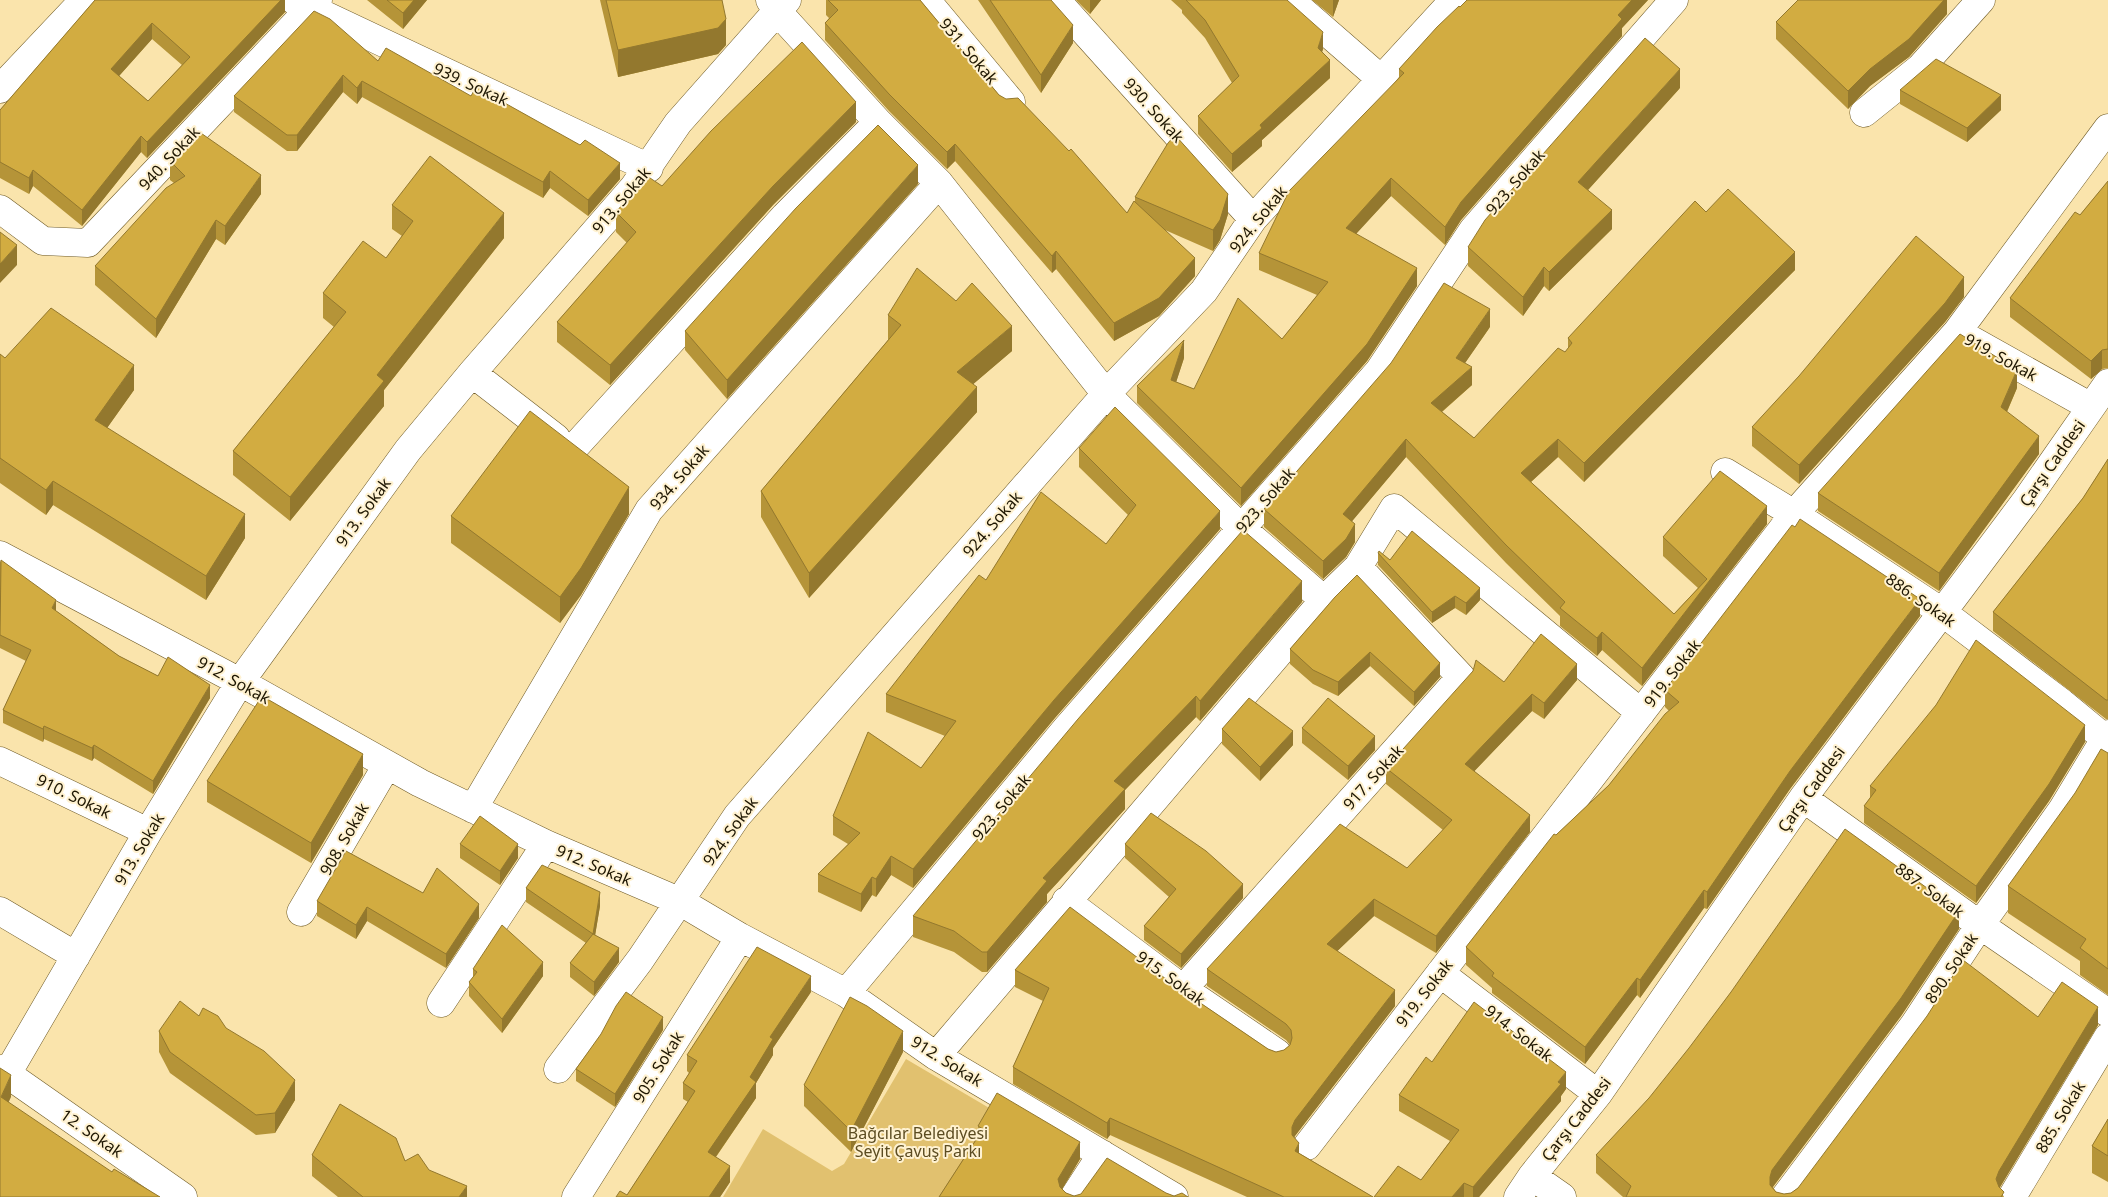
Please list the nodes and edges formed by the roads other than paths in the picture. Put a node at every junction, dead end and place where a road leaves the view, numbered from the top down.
1 (84, 0) edge
2 (926, 0) edge
3 (1056, 0) edge
4 (1290, 0) edge
5 (1674, 0) edge
6 (1981, 0) edge
7 (1451, 1) edge
8 (307, 3) edge
9 (778, 4) edge
10 (1382, 80) junction
11 (0, 89) edge
12 (1011, 102) edge
13 (1864, 113) dead end
14 (878, 122) junction
15 (2108, 128) edge
16 (649, 168) junction
17 (939, 183) junction
18 (0, 209) edge
19 (1253, 219) junction
20 (1957, 332) junction
21 (472, 373) junction
22 (2108, 384) edge
23 (1106, 394) junction
24 (2091, 407) junction
25 (572, 450) junction
26 (595, 468) edge
27 (1725, 472) edge
28 (626, 492) edge
29 (649, 510) junction
30 (1794, 514) junction
31 (1241, 528) junction
32 (0, 555) edge
33 (1358, 567) junction
34 (1324, 600) junction
35 (1942, 612) junction
36 (240, 682) junction
37 (1641, 713) junction
38 (2107, 738) edge
39 (0, 760) edge
40 (387, 765) junction
41 (1803, 798) junction
42 (473, 809) junction
43 (148, 832) junction
44 (546, 844) junction
45 (1066, 900) junction
46 (681, 902) junction
47 (0, 911) edge
48 (301, 912) dead end
49 (1980, 926) junction
50 (740, 937) junction
51 (76, 956) junction
52 (1440, 973) junction
53 (1183, 989) junction
54 (846, 993) junction
55 (442, 1003) dead end
56 (2108, 1013) edge
57 (2108, 1037) edge
58 (1277, 1053) edge
59 (936, 1056) junction
60 (558, 1069) dead end
61 (4, 1071) edge
62 (1598, 1094) junction
63 (1306, 1146) dead end
64 (1102, 1154) junction
65 (1525, 1186) edge
66 (183, 1197) edge
67 (576, 1197) edge
68 (1074, 1197) edge
69 (1174, 1197) edge
70 (1562, 1197) edge
71 (1785, 1197) edge
72 (2012, 1197) edge

1 - 11 street
2 - 12 street, 931. Sokak
3 - 19 street, 930. Sokak
4 - 10 street
5 - 31 street, 923. Sokak
6 - 13 street
7 - 10 street, 924. Sokak
8 - 16 street, 939. Sokak
8 - 18 street, 940. Sokak
9 - 14 street
9 - 16 street, 913. Sokak
10 - 19 street, 924. Sokak
14 - 17 street
14 - 25 street
15 - 20 street
16 - 21 street, 913. Sokak
17 - 23 street
17 - 29 street, 934. Sokak
19 - 23 street, 924. Sokak
20 - 24 street, 919. Sokak
20 - 30 street, 919. Sokak
21 - 25 street
21 - 36 street, 913. Sokak
22 - 24 street, Çarşı Caddesi
23 - 31 street
23 - 46 street, 924. Sokak
24 - 35 street, Çarşı Caddesi
25 - 26 street
27 - 30 street, 886. Sokak
28 - 29 street
29 - 42 street, 934. Sokak
30 - 35 street, 886. Sokak
30 - 37 street, 919. Sokak
31 - 34 street
31 - 54 street, 923. Sokak
32 - 36 street, 912. Sokak
33 - 34 street
33 - 37 street
33 - 53 street, 917. Sokak
34 - 45 street
35 - 38 street, 886. Sokak
35 - 41 street, Çarşı Caddesi
36 - 40 street, 912. Sokak
36 - 43 street, 913. Sokak
37 - 52 street, 919. Sokak
38 - 49 street, 890. Sokak
39 - 43 street, 910. Sokak
40 - 42 street, 912. Sokak
40 - 48 street, 908. Sokak
41 - 49 street, 887. Sokak
41 - 62 street, Çarşı Caddesi
42 - 44 street, 912. Sokak
43 - 51 street, 913. Sokak
44 - 46 street, 912. Sokak
44 - 55 street
45 - 53 street, 915. Sokak
45 - 59 street
46 - 50 street, 912. Sokak
46 - 60 street, 924. Sokak
47 - 51 street
49 - 56 street, 887. Sokak
49 - 71 street, 890. Sokak
50 - 54 street, 912. Sokak
50 - 67 street, 905. Sokak
51 - 61 street, 913. Sokak
52 - 62 street, 914. Sokak
52 - 63 street, 919. Sokak
53 - 58 street, 915. Sokak
54 - 59 street, 912. Sokak
57 - 72 street, 885. Sokak
59 - 64 street, 912. Sokak
61 - 66 street, 12. Sokak
62 - 65 street, Çarşı Caddesi
64 - 68 street
64 - 69 street, 912. Sokak
65 - 70 street

